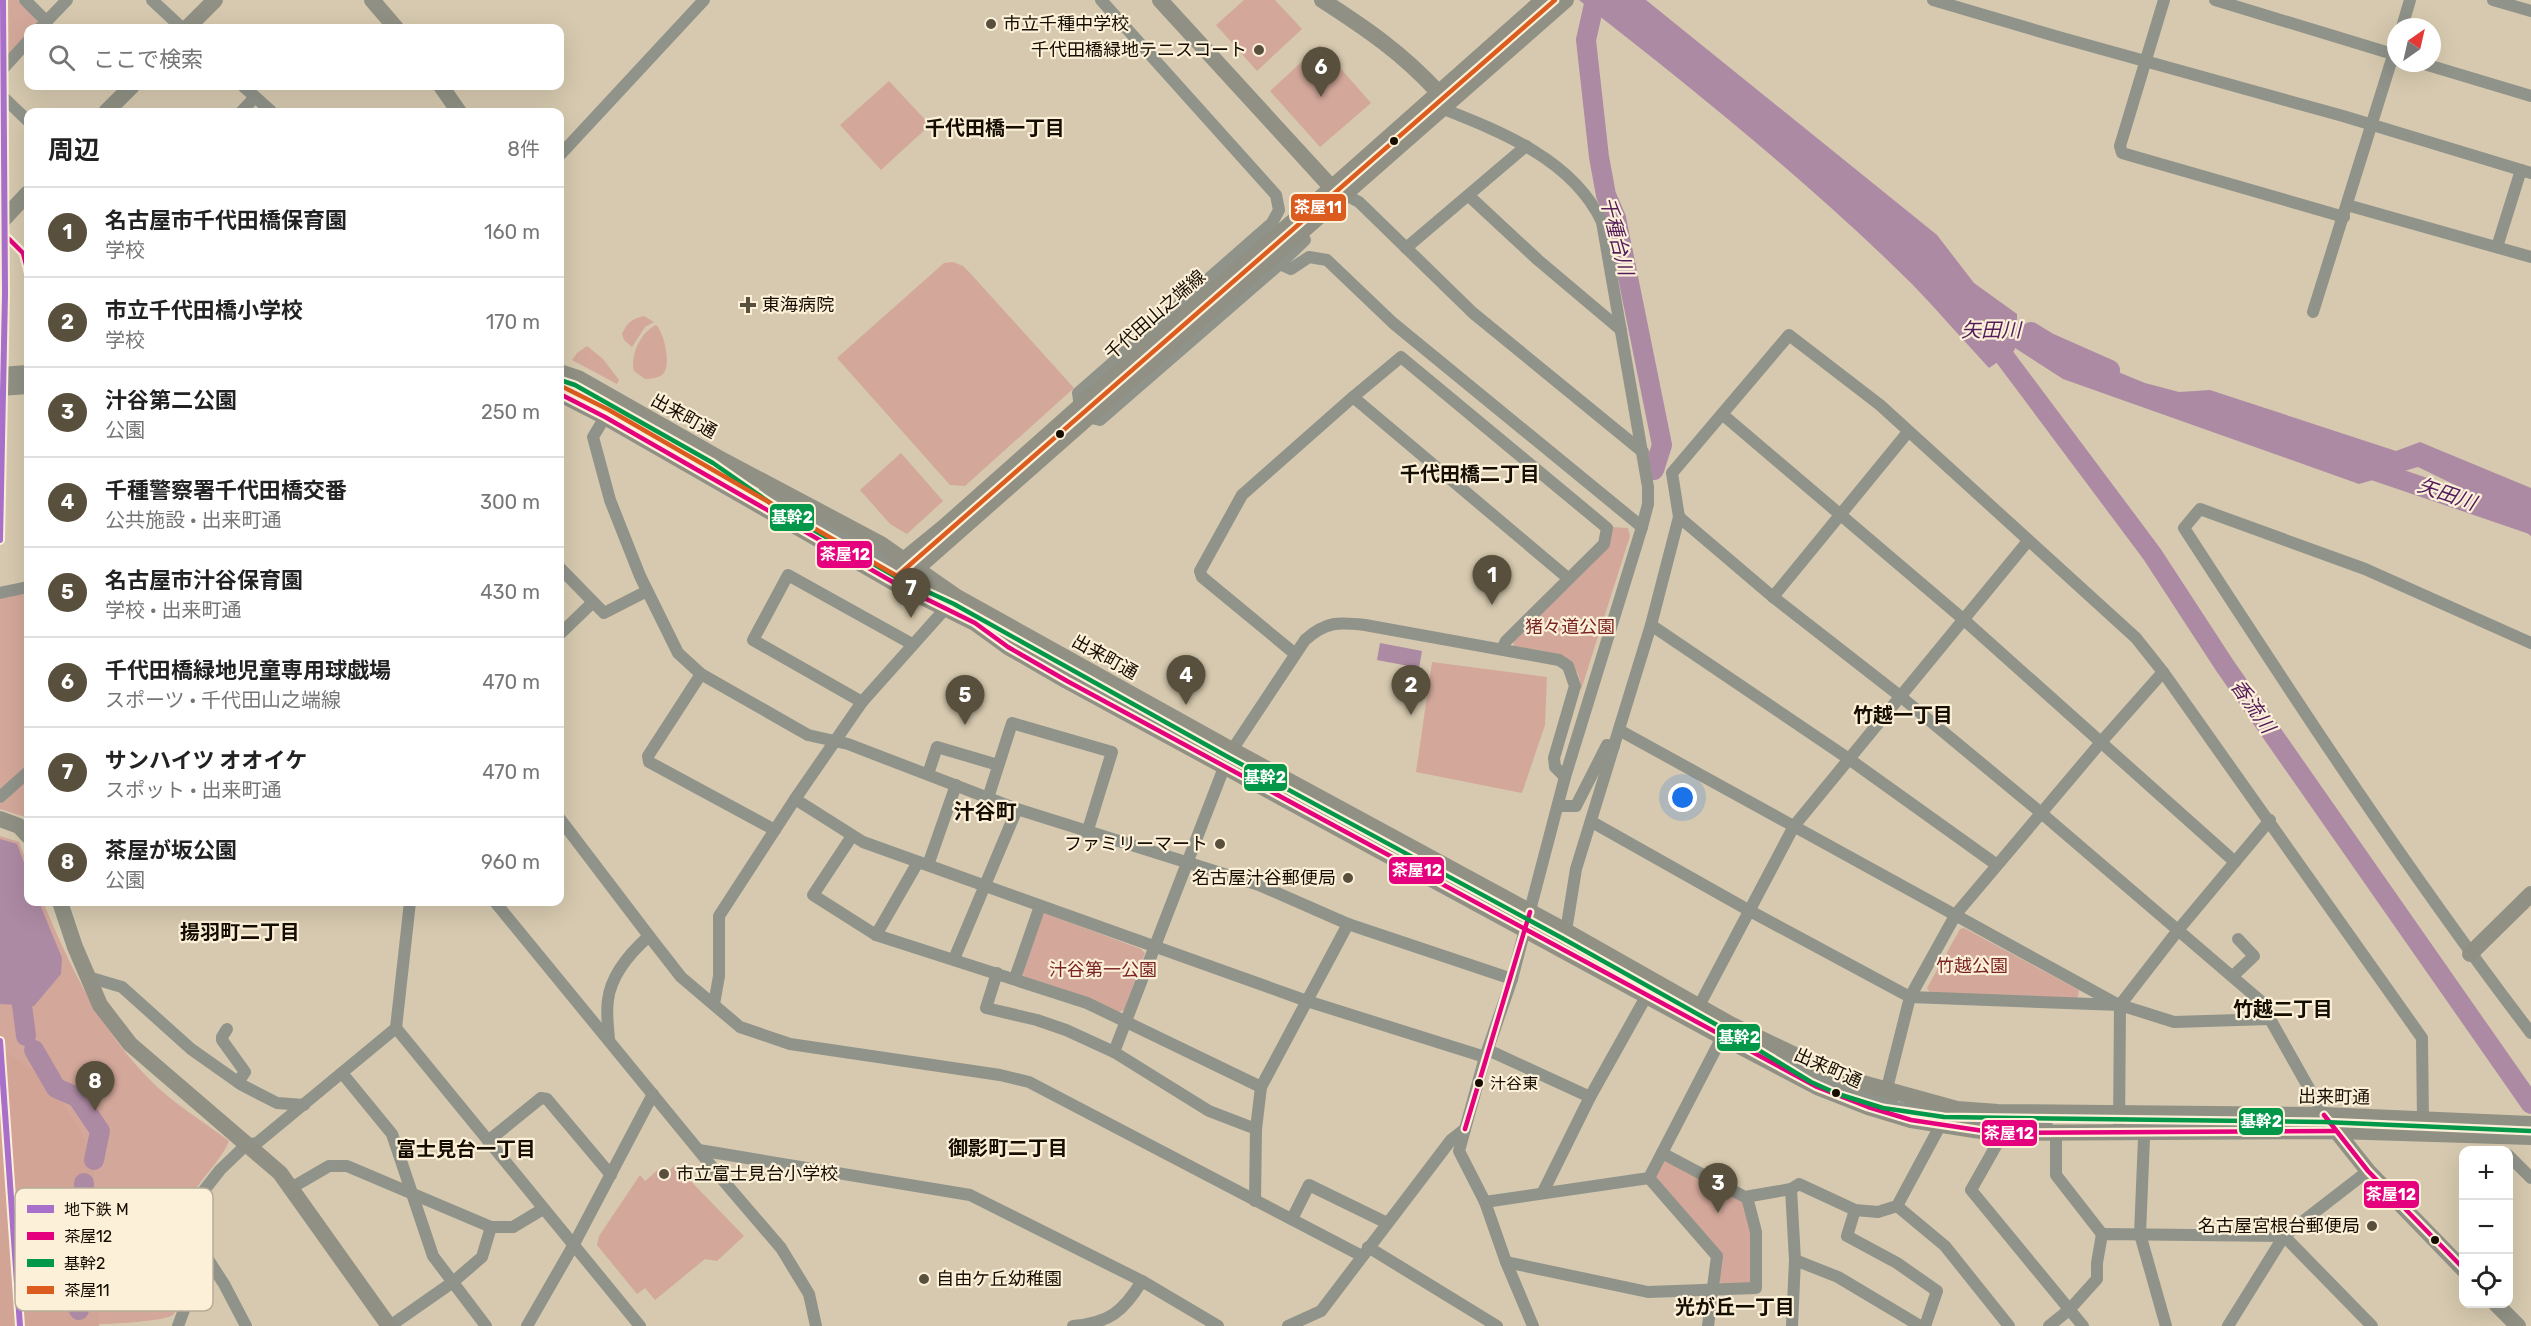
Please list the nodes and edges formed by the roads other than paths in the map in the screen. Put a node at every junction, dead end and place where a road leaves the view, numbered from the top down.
1 (25, 0) edge
2 (67, 0) edge
3 (152, 0) edge
4 (215, 0) edge
5 (372, 0) edge
6 (704, 0) edge
7 (1101, 0) edge
8 (1160, 0) edge
9 (1323, 0) edge
10 (1543, 0) edge
11 (1566, 0) edge
12 (1933, 0) edge
13 (2164, 0) edge
14 (2215, 0) edge
15 (2410, 0) edge
16 (2493, 0) edge
17 (2531, 11) edge
18 (2405, 18) edge
19 (43, 24) edge
20 (45, 24) edge
21 (178, 24) edge
22 (191, 24) edge
23 (393, 24) edge
24 (24, 45) edge
25 (2387, 50) edge
26 (2145, 61) junction
27 (2441, 69) edge
28 (0, 72) edge
29 (2389, 72) edge
30 (128, 90) edge
31 (247, 90) edge
32 (444, 90) edge
33 (0, 94) edge
34 (1443, 94) junction
35 (2531, 96) edge
36 (255, 97) junction
37 (110, 108) edge
38 (245, 108) edge
39 (267, 108) edge
40 (456, 108) edge
41 (24, 117) edge
42 (2372, 125) junction
43 (1526, 146) junction
44 (564, 151) edge
45 (2526, 171) edge
46 (1469, 196) junction
47 (24, 197) edge
48 (1331, 197) junction
49 (1279, 210) junction
50 (2346, 211) junction
51 (0, 223) edge
52 (2497, 247) junction
53 (1406, 248) junction
54 (2531, 257) edge
55 (1280, 264) junction
56 (2313, 312) dead end
57 (1621, 330) junction
58 (24, 373) edge
59 (564, 373) edge
60 (0, 375) edge
61 (24, 387) edge
62 (0, 388) edge
63 (564, 396) edge
64 (1353, 397) junction
65 (1084, 412) junction
66 (1722, 414) junction
67 (605, 417) junction
68 (1908, 432) junction
69 (1643, 452) junction
70 (1842, 516) junction
71 (1679, 517) junction
72 (1642, 527) junction
73 (2028, 541) junction
74 (901, 571) junction
75 (564, 572) edge
76 (1569, 579) junction
77 (24, 588) edge
78 (647, 591) junction
79 (0, 593) edge
80 (1773, 597) junction
81 (592, 603) junction
82 (945, 609) junction
83 (1963, 619) junction
84 (1651, 625) junction
85 (564, 630) edge
86 (2531, 643) edge
87 (912, 644) junction
88 (1502, 649) junction
89 (1294, 653) junction
90 (2163, 672) junction
91 (701, 675) junction
92 (1900, 696) junction
93 (862, 702) junction
94 (1619, 730) junction
95 (833, 741) junction
96 (2102, 741) junction
97 (1614, 746) junction
98 (1228, 759) junction
99 (1849, 759) junction
100 (998, 765) junction
101 (1562, 773) junction
102 (928, 774) junction
103 (24, 776) edge
104 (956, 785) junction
105 (0, 797) edge
106 (988, 798) junction
107 (795, 799) junction
108 (1559, 806) junction
109 (1017, 809) junction
110 (2040, 812) junction
111 (0, 819) edge
112 (2270, 820) junction
113 (1592, 822) junction
114 (564, 824) edge
115 (1794, 826) junction
116 (24, 829) edge
117 (775, 830) junction
118 (1087, 833) junction
119 (852, 836) junction
120 (2235, 862) junction
121 (1186, 863) junction
122 (923, 864) junction
123 (1997, 865) junction
124 (986, 885) junction
125 (2531, 894) edge
126 (61, 906) edge
127 (410, 906) edge
128 (498, 906) edge
129 (1040, 906) junction
130 (1750, 911) junction
131 (1956, 914) junction
132 (1528, 921) junction
133 (1348, 924) junction
134 (2179, 929) junction
135 (1566, 931) junction
136 (876, 935) junction
137 (649, 936) junction
138 (2238, 939) dead end
139 (1153, 948) junction
140 (2470, 954) junction
141 (954, 959) junction
142 (998, 973) junction
143 (2233, 976) junction
144 (88, 977) junction
145 (1015, 978) junction
146 (1512, 979) junction
147 (1647, 995) junction
148 (1910, 997) junction
149 (1308, 1001) junction
150 (714, 1004) junction
151 (2120, 1005) junction
152 (1699, 1006) junction
153 (2270, 1019) junction
154 (1125, 1021) junction
155 (396, 1028) junction
156 (227, 1029) dead end
157 (1726, 1031) junction
158 (2531, 1034) edge
159 (609, 1039) junction
160 (1114, 1052) junction
161 (1487, 1053) junction
162 (342, 1073) junction
163 (238, 1082) junction
164 (1261, 1087) junction
165 (653, 1094) junction
166 (1590, 1097) junction
167 (1884, 1102) junction
168 (304, 1104) junction
169 (1946, 1113) junction
170 (2119, 1113) junction
171 (2324, 1115) junction
172 (2423, 1119) junction
173 (2145, 1123) junction
174 (2524, 1124) edge
175 (1465, 1129) junction
176 (1256, 1130) junction
177 (2096, 1131) junction
178 (2119, 1131) junction
179 (2336, 1131) junction
180 (2056, 1132) junction
181 (1997, 1133) junction
182 (2531, 1137) edge
183 (488, 1141) junction
184 (2499, 1143) edge
185 (246, 1145) junction
186 (699, 1150) junction
187 (1662, 1153) junction
188 (2513, 1160) edge
189 (2368, 1171) junction
190 (611, 1175) junction
191 (1648, 1178) junction
192 (2531, 1178) edge
193 (206, 1188) edge
194 (291, 1188) junction
195 (1791, 1190) junction
196 (1543, 1192) junction
197 (412, 1193) junction
198 (1748, 1197) junction
199 (1256, 1201) junction
200 (1485, 1202) junction
201 (1897, 1206) junction
202 (543, 1209) junction
203 (1855, 1210) junction
204 (1292, 1219) junction
205 (1387, 1223) junction
206 (491, 1227) junction
207 (2102, 1234) junction
208 (2140, 1234) junction
209 (2284, 1236) junction
210 (573, 1246) junction
211 (1365, 1252) junction
212 (1795, 1260) junction
213 (1506, 1262) junction
214 (2459, 1266) edge
215 (213, 1269) edge
216 (1142, 1281) junction
217 (453, 1282) junction
218 (1711, 1290) junction
219 (2500, 1308) edge
220 (2069, 1310) junction
221 (184, 1311) edge
222 (1321, 1311) junction
223 (178, 1326) edge
224 (246, 1326) edge
225 (390, 1326) edge
226 (486, 1326) edge
227 (527, 1326) edge
228 (640, 1326) edge
229 (816, 1326) edge
230 (1073, 1326) edge
231 (1218, 1326) edge
232 (1288, 1326) edge
233 (1314, 1326) edge
234 (1497, 1326) edge
235 (1533, 1326) edge
236 (1708, 1326) edge
237 (1792, 1326) edge
238 (1920, 1326) edge
239 (1925, 1326) edge
240 (2009, 1326) edge
241 (2049, 1326) edge
242 (2083, 1326) edge
243 (2166, 1326) edge
244 (2228, 1326) edge
245 (2372, 1326) edge
246 (2518, 1326) edge

1 - 19 street
2 - 20 street
3 - 21 street
4 - 22 main road
5 - 23 main road
6 - 44 street
7 - 49 street
8 - 48 main road
9 - 34 main road
10 - 34 main road
11 - 34 main road, 千代田山之端線
12 - 26 street
13 - 26 street
14 - 25 street
15 - 18 street
16 - 17 street
24 - 28 street
26 - 42 street
26 - 50 street
27 - 35 street
29 - 42 street
30 - 37 main road
31 - 36 street
32 - 40 main road
33 - 41 street
34 - 43 street
34 - 48 main road, 千代田山之端線
36 - 38 street
36 - 39 street
42 - 45 street
42 - 50 street
43 - 46 street
43 - 57 street
45 - 52 street
46 - 53 street
46 - 57 street
47 - 51 main road
48 - 53 street
48 - 65 main road, 千代田山之端線, bridge
49 - 55 street
49 - 65 street
50 - 52 street
50 - 56 street
52 - 54 street
53 - 69 street
55 - 65 street
55 - 72 street
57 - 69 street
58 - 60 main road
59 - 74 main road, 出来町通
61 - 62 main road
63 - 67 main road, 出来町通
64 - 76 street
64 - 76 street
64 - 89 street
65 - 74 main road, 千代田山之端線
66 - 68 street
66 - 70 street
66 - 71 street
67 - 74 main road, 出来町通
67 - 78 street
68 - 70 street
68 - 73 street
69 - 72 street
70 - 80 street
70 - 83 street
71 - 80 street
71 - 84 street
72 - 101 street
73 - 83 street
73 - 90 street
74 - 82 main road, 出来町通
74 - 98 main road, 出来町通
75 - 81 street
76 - 88 street
77 - 79 street
78 - 81 street
78 - 91 street
80 - 92 street
81 - 85 street
82 - 87 street
82 - 98 main road, 出来町通
83 - 92 street
83 - 96 street
84 - 94 street
84 - 99 street
86 - 140 street
87 - 93 street
87 - 93 street
88 - 89 street
88 - 101 street
89 - 98 street
90 - 96 street
90 - 112 street
91 - 95 street
91 - 117 street
92 - 99 street
92 - 110 street
93 - 95 street
94 - 97 street
94 - 115 street
95 - 102 street
95 - 107 street
96 - 110 street
96 - 120 street
97 - 108 street
97 - 113 street
98 - 121 street
98 - 132 main road, 出来町通
98 - 132 main road, 出来町通
99 - 115 street
99 - 123 street
100 - 102 street
100 - 106 street
100 - 118 street
101 - 108 street
102 - 104 street
103 - 105 street
104 - 106 street
104 - 122 street
106 - 109 street
107 - 117 street
107 - 119 street
108 - 132 street
109 - 118 street
109 - 124 street
110 - 123 street
110 - 134 street
111 - 116 main road
112 - 120 street
112 - 172 street
113 - 130 street
113 - 135 street
114 - 137 street
115 - 130 street
115 - 131 street
117 - 150 street
118 - 121 street
119 - 122 street
119 - 136 street
120 - 134 street
121 - 133 street
121 - 139 street
122 - 124 street
122 - 136 street
123 - 131 street
124 - 129 street
124 - 141 street
125 - 140 main road
126 - 144 main road
127 - 155 street
128 - 159 street
129 - 139 street
129 - 145 street
130 - 148 street
130 - 152 street
131 - 148 street
131 - 151 street
132 - 135 main road, 出来町通
132 - 146 street
132 - 147 main road, 出来町通
133 - 146 street
133 - 149 street
134 - 143 street
134 - 151 street
135 - 152 main road, 出来町通
136 - 141 street
137 - 150 street
137 - 159 street
138 - 143 street
139 - 149 street
139 - 154 street
140 - 158 street
141 - 142 street
142 - 145 street
142 - 160 street
143 - 153 street
144 - 163 street
144 - 185 main road
145 - 154 street
146 - 161 street
147 - 157 main road, 出来町通
147 - 166 street
148 - 151 street
148 - 167 street
149 - 161 street
149 - 164 street
150 - 199 street
151 - 153 street
151 - 170 street
152 - 157 main road, 出来町通
153 - 171 street
154 - 160 street
154 - 164 street
155 - 162 street
155 - 183 street
156 - 163 street
157 - 167 main road
157 - 167 main road, 出来町通
157 - 187 street
159 - 165 street
160 - 176 street
161 - 166 street
161 - 175 street
162 - 168 street
162 - 197 street
163 - 168 street
164 - 176 street
165 - 186 street
165 - 190 street
166 - 196 street
167 - 169 main road
168 - 185 street
169 - 170 main road, 出来町通
169 - 177 street
169 - 181 main road, 出来町通
169 - 201 street
170 - 173 main road, 出来町通
170 - 178 street
171 - 172 main road, 出来町通
171 - 173 main road, 出来町通
171 - 179 main road
172 - 174 main road, 出来町通
173 - 178 main road, 出来町通
173 - 179 main road, 出来町通
173 - 208 street
175 - 200 street
175 - 205 street
176 - 199 street
177 - 178 main road, 出来町通
177 - 180 main road, 出来町通
179 - 184 main road, 出来町通
179 - 189 main road
180 - 181 main road, 出来町通
180 - 207 street
181 - 220 street
182 - 184 main road, 出来町通
183 - 190 street
183 - 202 street
185 - 193 street
185 - 194 main road
186 - 216 street
186 - 229 street
187 - 191 street
187 - 198 street
188 - 192 street
189 - 209 street
189 - 214 main road
190 - 210 street
191 - 196 street
191 - 218 street
194 - 197 street
194 - 225 main road
195 - 198 street
195 - 203 street
195 - 212 street
196 - 200 street
197 - 206 street
197 - 217 street
198 - 218 street
199 - 204 street
200 - 213 street
201 - 203 street
201 - 240 street
202 - 206 street
202 - 210 street
203 - 239 street
204 - 205 street
204 - 211 street
205 - 211 street
206 - 217 street
207 - 208 street
207 - 220 street
208 - 209 street
208 - 243 street
209 - 244 street
209 - 245 street
210 - 227 street
210 - 228 street
211 - 222 street
211 - 234 street
212 - 237 street
212 - 238 street
213 - 218 street
213 - 235 street
215 - 224 street
216 - 230 street
216 - 231 street
217 - 225 street
217 - 226 street
218 - 236 street
219 - 246 main road
220 - 241 street
220 - 242 street
221 - 223 street
222 - 232 street
222 - 233 street

